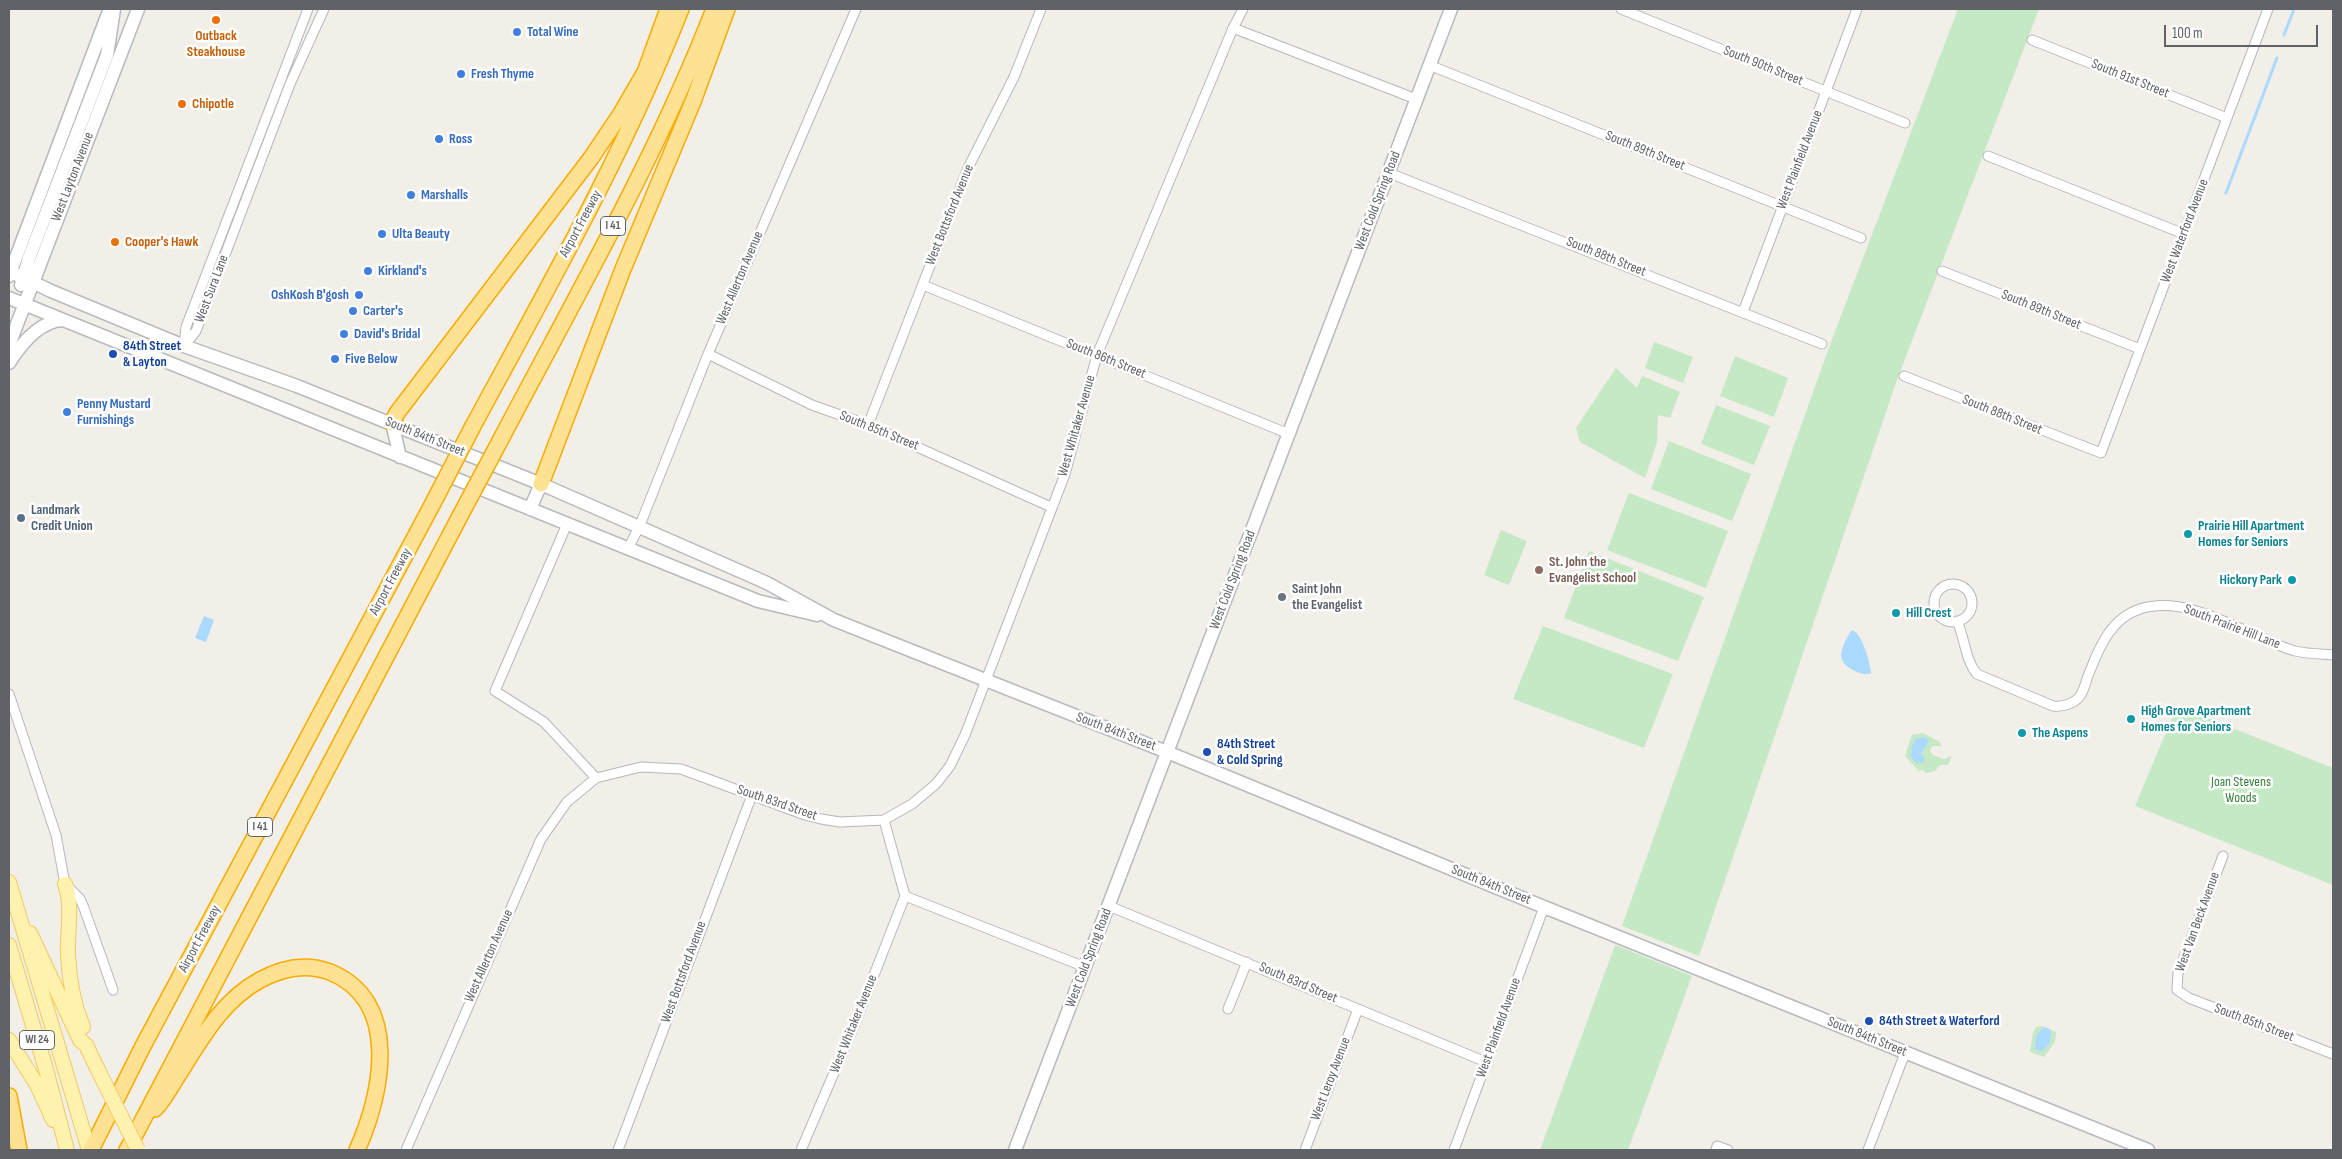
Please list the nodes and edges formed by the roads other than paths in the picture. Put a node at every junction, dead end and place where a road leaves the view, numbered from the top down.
1 (110, 9) edge
2 (114, 9) edge
3 (138, 9) edge
4 (308, 9) edge
5 (324, 9) edge
6 (668, 9) edge
7 (681, 9) edge
8 (714, 9) edge
9 (727, 9) edge
10 (856, 9) edge
11 (1041, 9) edge
12 (1243, 9) edge
13 (1451, 9) edge
14 (1621, 9) edge
15 (1857, 9) edge
16 (2268, 9) edge
17 (1233, 28) junction
18 (2032, 40) dead end
19 (1429, 65) junction
20 (1826, 91) junction
21 (1416, 99) junction
22 (2227, 118) junction
23 (1905, 123) dead end
24 (1988, 156) dead end
25 (1389, 173) junction
26 (1782, 206) junction
27 (2184, 234) junction
28 (1861, 238) dead end
29 (1942, 271) dead end
30 (16, 276) edge
31 (923, 285) junction
32 (15, 301) edge
33 (9, 312) edge
34 (1743, 312) junction
35 (63, 320) junction
36 (1822, 344) dead end
37 (9, 345) edge
38 (184, 346) junction
39 (2140, 349) junction
40 (708, 354) junction
41 (1097, 355) junction
42 (9, 363) edge
43 (1904, 376) dead end
44 (392, 423) junction
45 (868, 425) junction
46 (1289, 434) junction
47 (2100, 454) joint
48 (400, 458) junction
49 (541, 484) junction
50 (1051, 507) junction
51 (530, 509) junction
52 (567, 524) junction
53 (640, 525) junction
54 (628, 549) junction
55 (834, 620) junction
56 (1957, 622) junction
57 (2333, 655) edge
58 (986, 680) junction
59 (9, 694) edge
60 (1167, 752) junction
61 (596, 778) junction
62 (752, 795) junction
63 (884, 820) junction
64 (2224, 856) dead end
65 (9, 882) edge
66 (65, 884) junction
67 (905, 896) junction
68 (1109, 906) junction
69 (1544, 907) junction
70 (20, 918) junction
71 (9, 945) edge
72 (1247, 962) junction
73 (1085, 967) junction
74 (113, 990) dead end
75 (2177, 990) joint
76 (1228, 1009) dead end
77 (1358, 1009) junction
78 (9, 1040) edge
79 (86, 1045) junction
80 (1905, 1052) junction
81 (2333, 1054) edge
82 (1486, 1062) junction
83 (9, 1096) edge
84 (137, 1128) junction
85 (63, 1135) junction
86 (1717, 1148) edge
87 (19, 1150) edge
88 (67, 1150) edge
89 (90, 1150) edge
90 (127, 1150) edge
91 (138, 1150) edge
92 (357, 1150) edge
93 (406, 1150) edge
94 (618, 1150) edge
95 (801, 1150) edge
96 (1015, 1150) edge
97 (1304, 1150) edge
98 (1454, 1150) edge
99 (1728, 1150) edge
100 (1868, 1150) edge
101 (2148, 1150) edge

1 - 30 street, West Layton Avenue
2 - 30 street
3 - 30 street, West Layton Avenue
4 - 38 street, West Sura Lane
5 - 38 street, West Sura Lane
6 - 44 highway
7 - 89 highway, Airport Freeway / I 41, bridge
8 - 84 highway, I 41, bridge
9 - 49 highway
10 - 40 street, West Allerton Avenue
11 - 31 street, West Bottsford Avenue
12 - 17 street, West Whitaker Avenue
13 - 19 street, West Cold Spring Road
14 - 20 street, South 90th Street
15 - 20 street, West Plainfield Avenue
16 - 22 street, West Waterford Avenue
17 - 21 street
17 - 41 street, West Whitaker Avenue
18 - 22 street, South 91st Street
19 - 21 street, West Cold Spring Road
19 - 26 street, South 89th Street
20 - 23 street, South 90th Street
20 - 26 street, West Plainfield Avenue
21 - 25 street, West Cold Spring Road
22 - 27 street, West Waterford Avenue
24 - 27 street
25 - 34 street, South 88th Street
25 - 46 street, West Cold Spring Road
26 - 28 street, South 89th Street
26 - 34 street, West Plainfield Avenue
27 - 39 street, West Waterford Avenue
29 - 39 street, South 89th Street
30 - 32 street, West Layton Avenue
30 - 32 street
30 - 38 street, South 84th Street
31 - 41 street, South 86th Street
31 - 45 street, West Bottsford Avenue
32 - 33 street
32 - 35 street, South 84th Street
32 - 37 street, West Layton Avenue
34 - 36 street, South 88th Street
35 - 42 street
35 - 48 street, South 84th Street
38 - 44 street, South 84th Street
39 - 47 street, West Waterford Avenue
40 - 45 street, South 85th Street
40 - 53 street, West Allerton Avenue
41 - 46 street, South 86th Street
41 - 50 street, West Whitaker Avenue
43 - 47 street, South 88th Street
44 - 48 street
44 - 49 street, South 84th Street
45 - 50 street, South 85th Street
46 - 60 street, West Cold Spring Road
48 - 51 street, South 84th Street
49 - 51 street
49 - 53 street, South 84th Street
50 - 58 street, West Whitaker Avenue
51 - 52 street, South 84th Street
52 - 54 street, South 84th Street
52 - 61 street
53 - 54 street, West Allerton Avenue
53 - 55 street, South 84th Street
54 - 55 street, South 84th Street
55 - 58 street, South 84th Street
56 - 56 street
56 - 57 street, South Prairie Hill Lane
58 - 60 street, South 84th Street
58 - 63 street, West Whitaker Avenue
59 - 66 street
60 - 68 street, West Cold Spring Road
60 - 69 street, South 84th Street
61 - 62 street, South 83rd Street
61 - 93 street, West Allerton Avenue
62 - 63 street, South 83rd Street
62 - 94 street, West Bottsford Avenue
63 - 67 street
64 - 75 street, West Van Beck Avenue
65 - 70 main road, WI 24
66 - 74 street
66 - 79 main road
67 - 73 street
67 - 95 street, West Whitaker Avenue
68 - 72 street, South 83rd Street
68 - 73 street, West Cold Spring Road
69 - 80 street, South 84th Street
69 - 82 street, West Plainfield Avenue
70 - 79 main road
70 - 89 main road, WI 24
71 - 85 main road, WI 24
72 - 76 street
72 - 77 street, South 83rd Street
73 - 96 street, West Cold Spring Road
75 - 81 street, South 85th Street
77 - 82 street, South 83rd Street
77 - 97 street, West Leroy Avenue
78 - 85 main road
79 - 91 main road, bridge
80 - 100 street
80 - 101 street, South 84th Street
82 - 98 street, West Plainfield Avenue
83 - 87 highway
84 - 90 highway, I 41
84 - 92 highway
85 - 88 main road, WI 24
86 - 99 street

